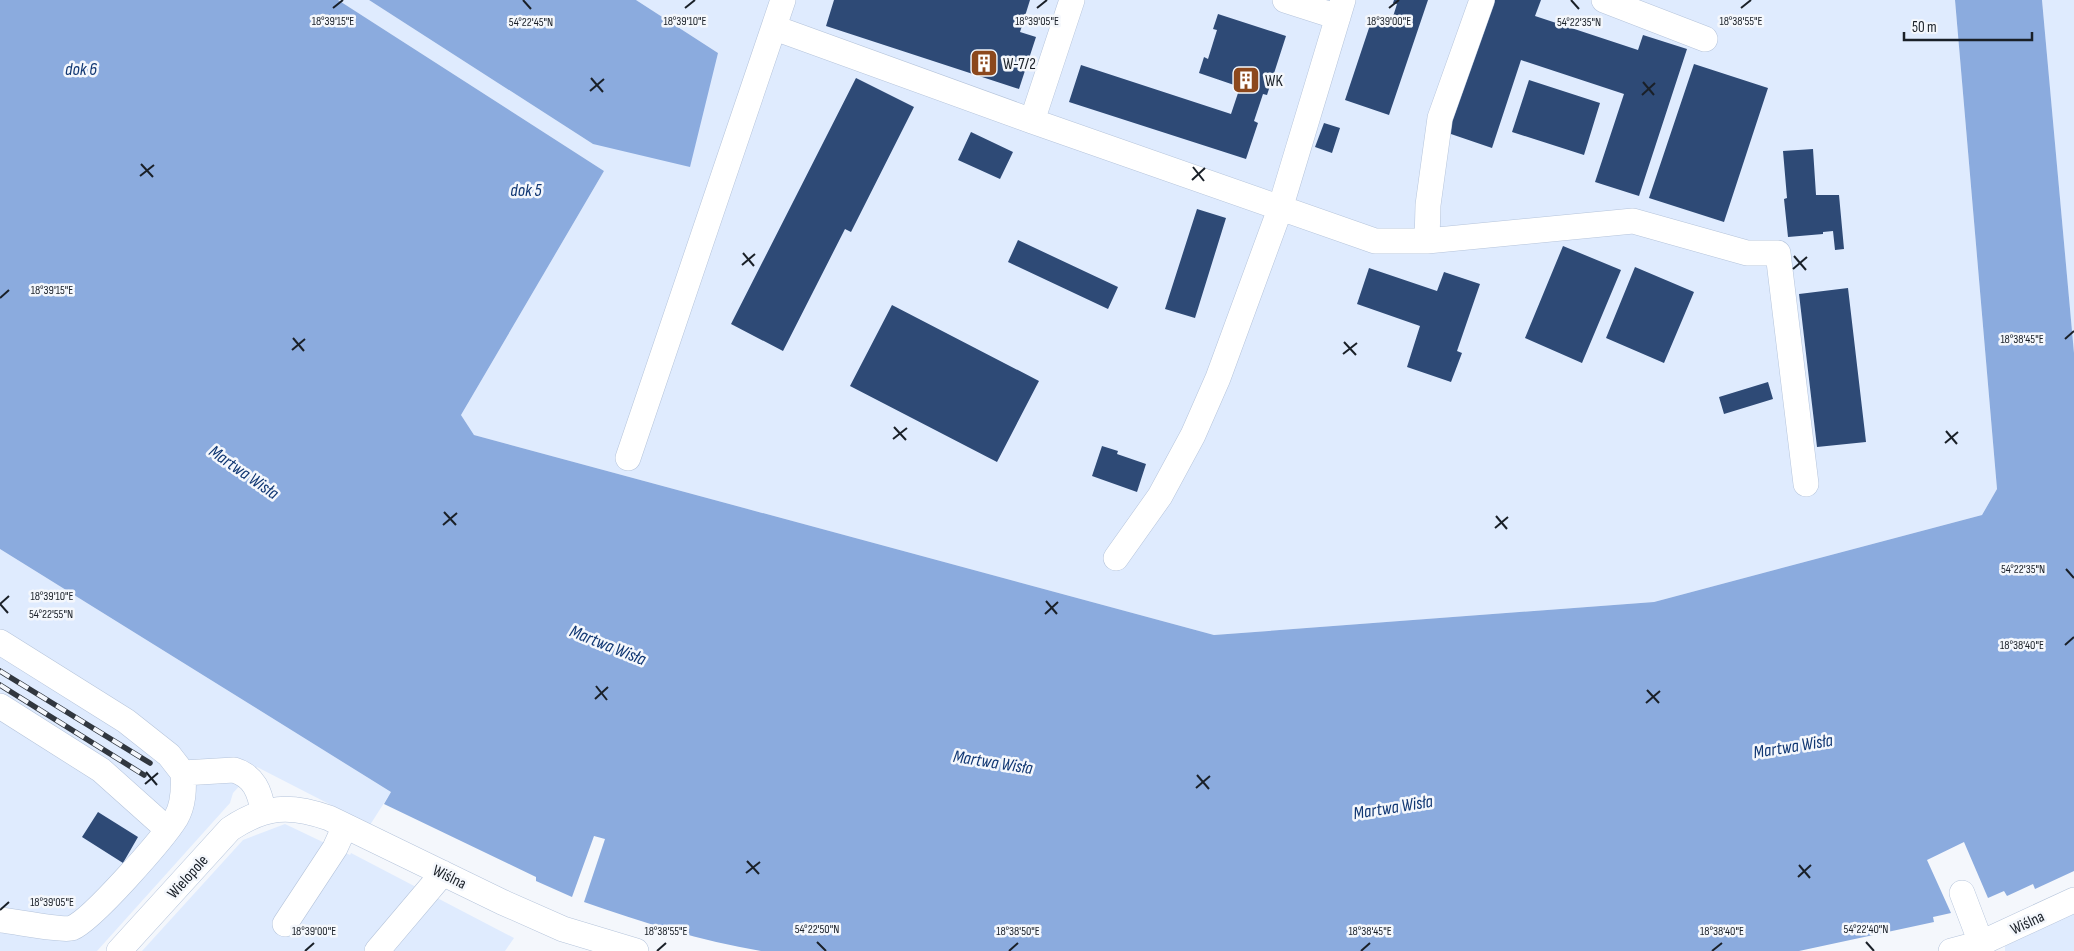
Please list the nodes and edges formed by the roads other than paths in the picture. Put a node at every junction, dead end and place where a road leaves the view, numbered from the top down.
1 (783, 0) edge
2 (1072, 0) edge
3 (1286, 0) edge
4 (1482, 0) edge
5 (1604, 0) edge
6 (1340, 8) edge
7 (775, 28) junction
8 (1705, 39) dead end
9 (1032, 122) junction
10 (1280, 209) junction
11 (1427, 241) junction
12 (628, 458) dead end
13 (1806, 484) dead end
14 (1116, 558) dead end
15 (0, 642) edge
16 (0, 706) edge
17 (183, 773) junction
18 (263, 811) junction
19 (345, 826) junction
20 (167, 829) junction
21 (443, 872) junction
22 (1962, 893) dead end
23 (2074, 900) edge
24 (0, 920) edge
25 (285, 924) dead end
26 (1982, 947) edge
27 (119, 951) edge
28 (377, 951) edge
29 (636, 951) edge
30 (1951, 951) edge

1 - 7 street
2 - 9 street
3 - 6 street
4 - 11 street
5 - 8 street
6 - 10 street
7 - 9 street
7 - 12 street
9 - 10 street
10 - 11 street
10 - 14 street
11 - 13 street
15 - 17 street
16 - 20 street
17 - 18 street
17 - 20 street
18 - 19 street, Wiślna
18 - 27 street, Wielopole
19 - 21 street, Wiślna
19 - 25 street
20 - 24 street
21 - 28 street
21 - 29 street, Wiślna
22 - 26 street
23 - 26 street, Wiślna
26 - 30 street, Wiślna

